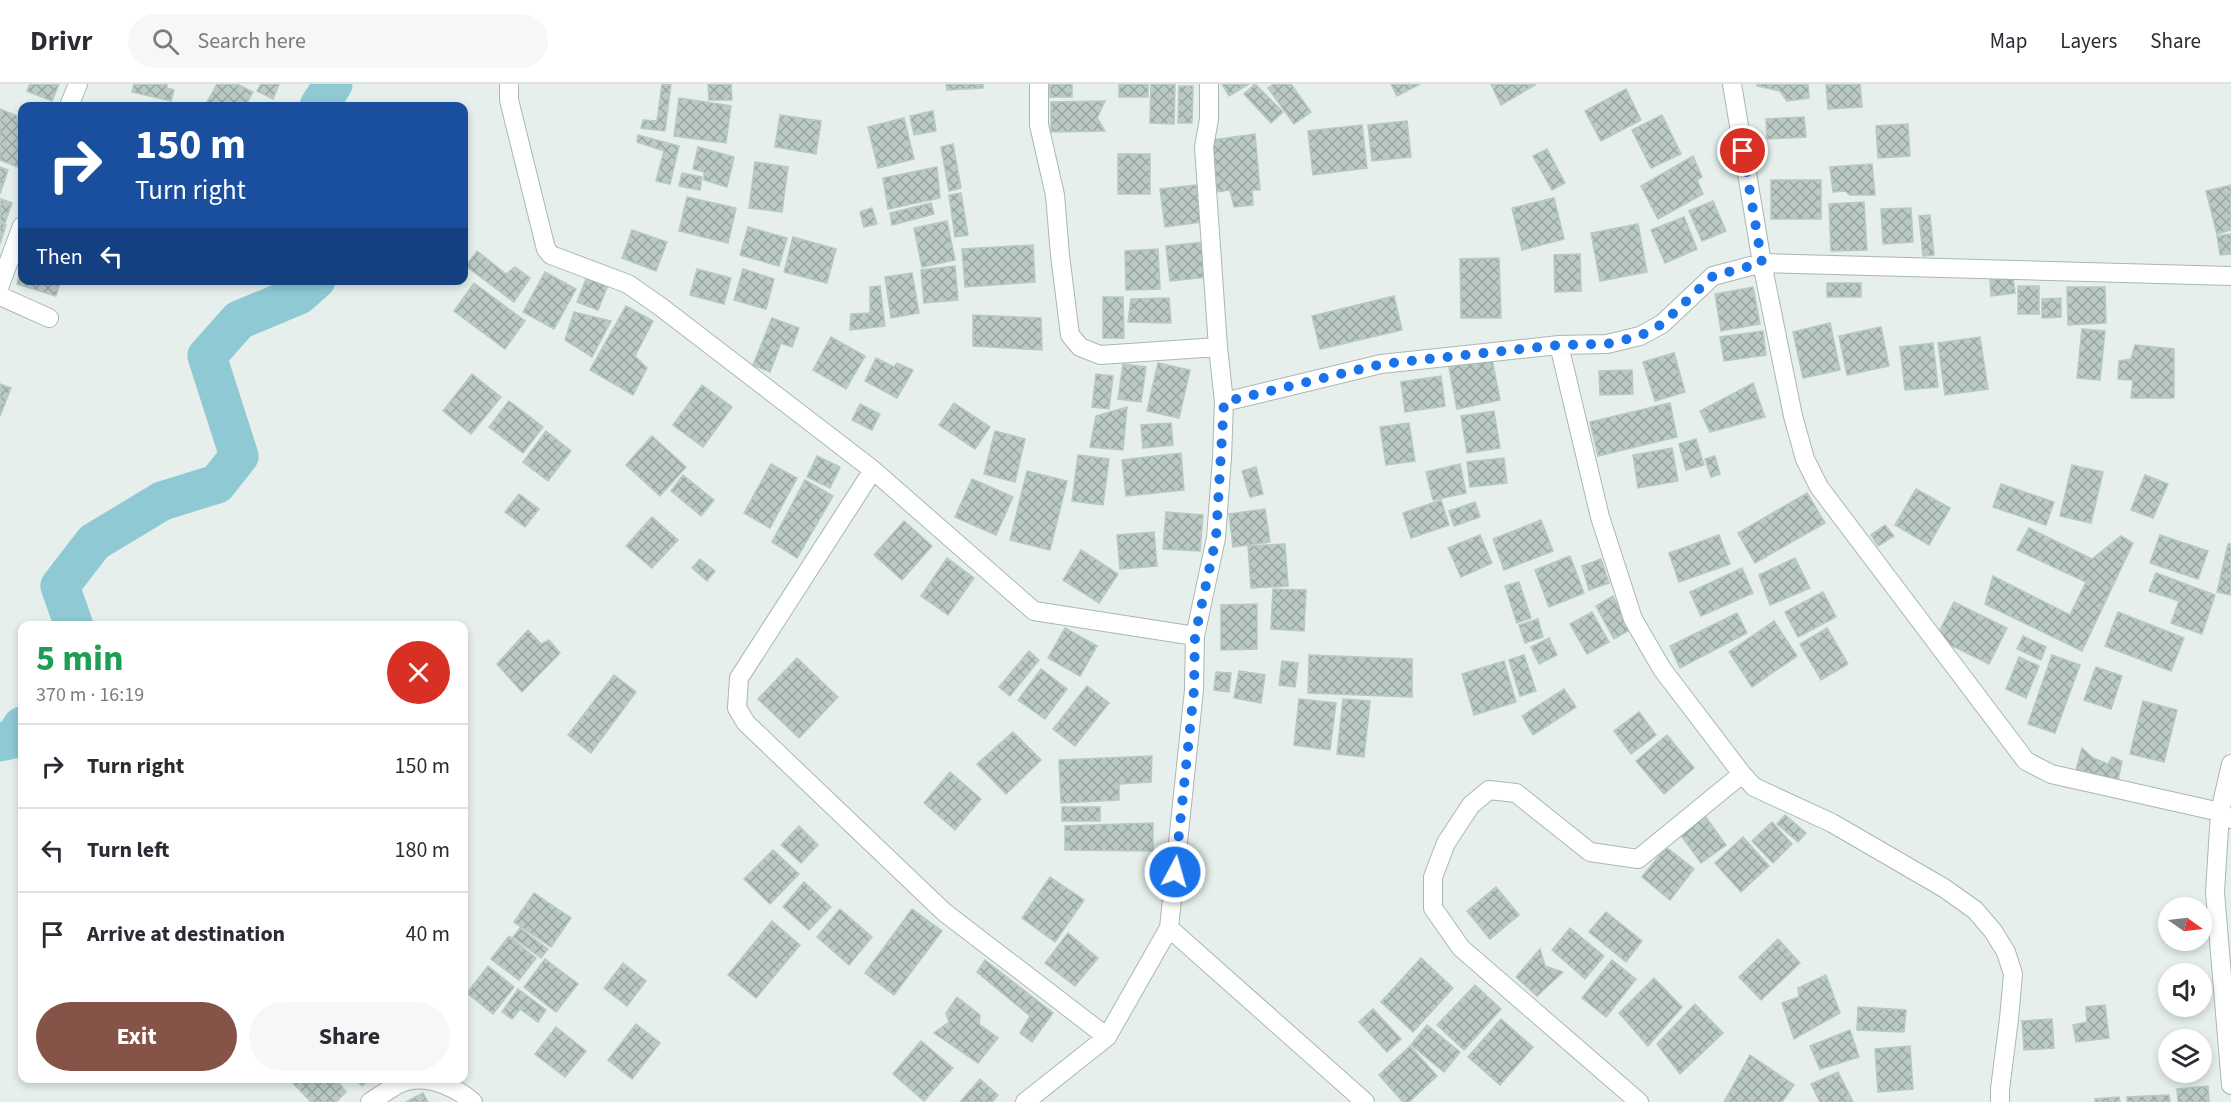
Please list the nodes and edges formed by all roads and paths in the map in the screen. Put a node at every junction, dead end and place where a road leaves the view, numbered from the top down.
1 (78, 84) edge
2 (509, 84) edge
3 (1039, 84) edge
4 (1209, 84) edge
5 (1732, 84) edge
6 (71, 102) edge
7 (18, 237) edge
8 (1762, 263) junction
9 (2231, 276) edge
10 (0, 285) edge
11 (0, 296) edge
12 (49, 318) dead end
13 (1559, 345) junction
14 (1218, 347) junction
15 (1224, 402) junction
16 (873, 470) junction
17 (1195, 636) junction
18 (2231, 764) edge
19 (1742, 774) junction
20 (2225, 816) edge
21 (1169, 927) junction
22 (1107, 1037) junction
23 (2229, 1040) edge
24 (403, 1083) edge
25 (439, 1083) edge
26 (2231, 1085) edge
27 (370, 1102) edge
28 (473, 1102) edge
29 (1025, 1102) edge
30 (1365, 1102) edge
31 (1639, 1102) edge
32 (2000, 1102) edge

1 - 6 street
2 - 16 street
3 - 14 street
4 - 14 street
5 - 8 street
7 - 10 street
8 - 9 street
8 - 13 street
8 - 20 street
11 - 12 street
13 - 15 street
13 - 19 street
14 - 15 street
15 - 17 street
16 - 17 street
16 - 22 street
17 - 21 street
18 - 20 street
19 - 31 street
19 - 32 street
20 - 23 street
21 - 22 street
21 - 30 street
22 - 29 street
23 - 26 street
24 - 27 street
25 - 28 street

